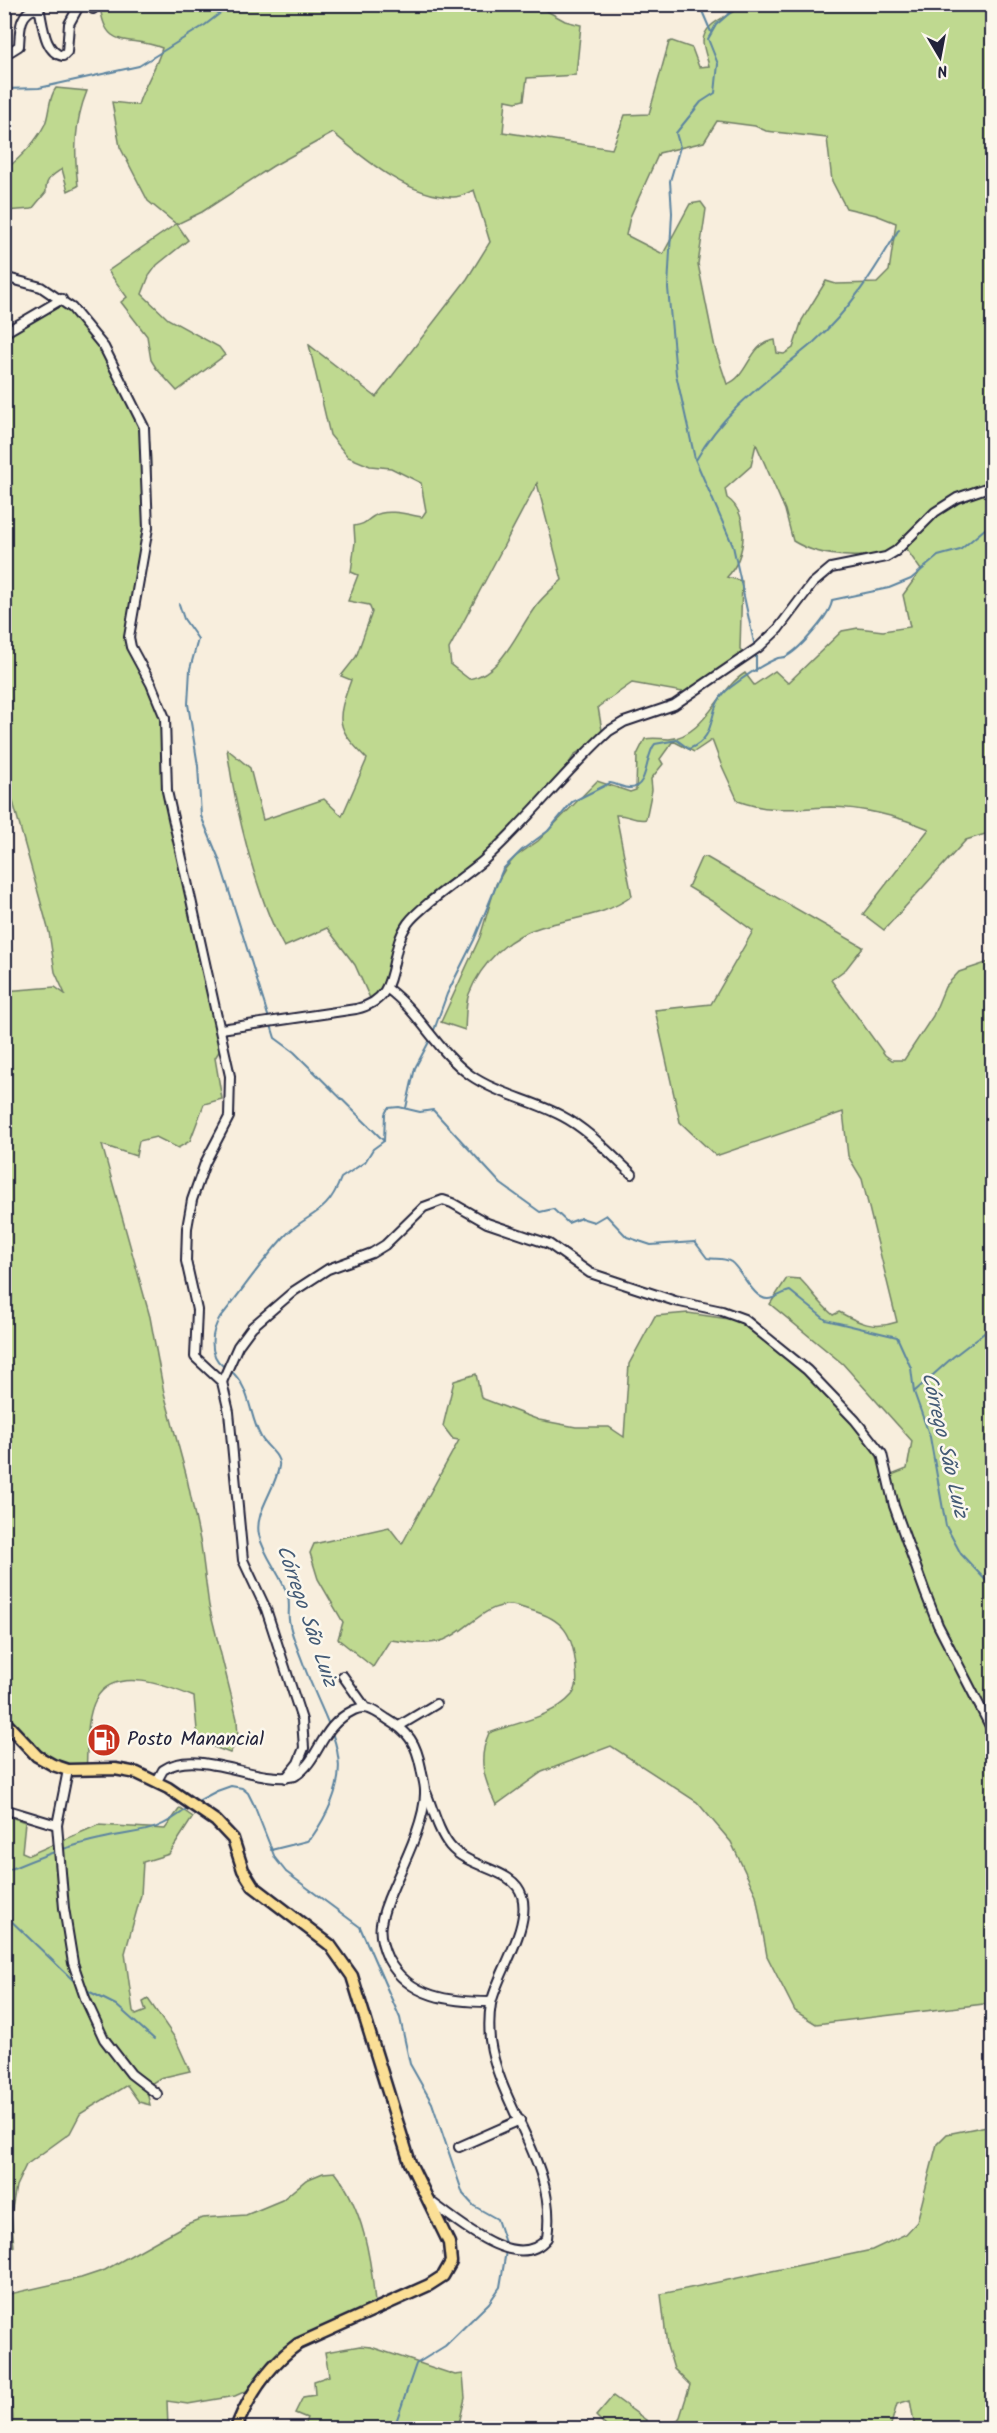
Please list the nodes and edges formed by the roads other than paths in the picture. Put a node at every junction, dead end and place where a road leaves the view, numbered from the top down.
1 (80, 4) edge
2 (4, 47) edge
3 (4, 277) edge
4 (62, 299) junction
5 (4, 333) edge
6 (993, 486) edge
7 (388, 990) junction
8 (221, 1029) junction
9 (632, 1174) dead end
10 (222, 1382) junction
11 (343, 1676) dead end
12 (436, 1704) dead end
13 (365, 1707) junction
14 (4, 1721) edge
15 (399, 1726) junction
16 (993, 1730) edge
17 (68, 1770) junction
18 (286, 1778) junction
19 (157, 1781) junction
20 (426, 1792) junction
21 (4, 1809) edge
22 (57, 1826) junction
23 (491, 2002) junction
24 (157, 2094) dead end
25 (520, 2120) junction
26 (459, 2147) dead end
27 (430, 2201) junction
28 (236, 2428) edge

1 - 2 street
3 - 4 street
4 - 5 street
4 - 8 street
6 - 7 street
7 - 8 street
7 - 9 street
8 - 10 street
10 - 16 street
10 - 18 street
11 - 13 street
12 - 15 street
13 - 15 street
13 - 18 street
14 - 17 main road
15 - 20 street
17 - 19 main road
17 - 22 street
18 - 19 street
19 - 27 main road
20 - 23 street
20 - 23 street
21 - 22 street
22 - 24 street
23 - 25 street
25 - 26 street
25 - 27 street
27 - 28 main road

